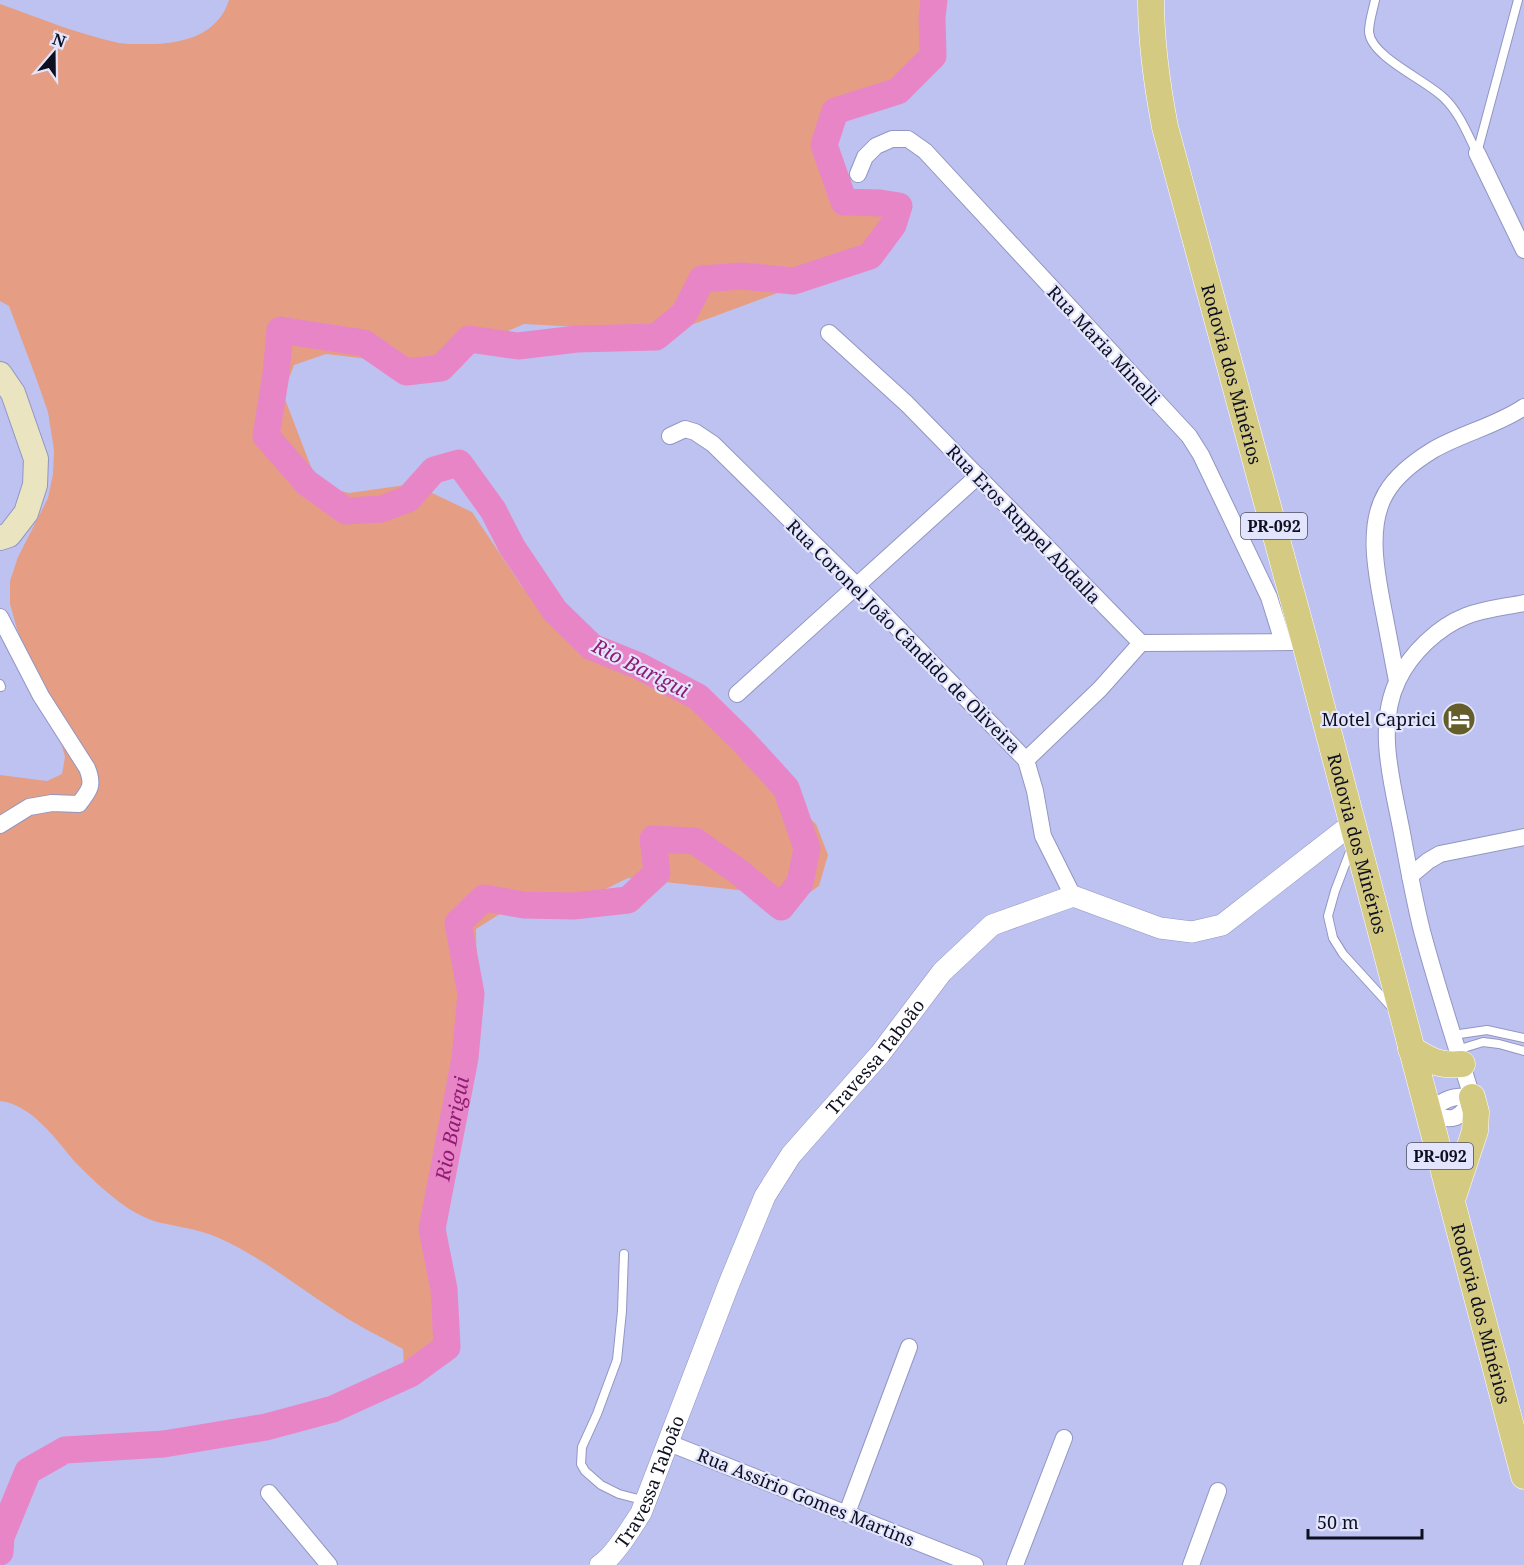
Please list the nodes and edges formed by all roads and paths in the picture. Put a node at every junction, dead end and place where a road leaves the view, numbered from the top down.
1 (1151, 0) edge
2 (1376, 0) edge
3 (1518, 0) edge
4 (1477, 153) junction
5 (858, 174) dead end
6 (1524, 250) edge
7 (829, 333) dead end
8 (0, 374) edge
9 (1524, 407) edge
10 (670, 436) dead end
11 (978, 476) junction
12 (0, 538) edge
13 (856, 585) junction
14 (1524, 603) edge
15 (0, 617) edge
16 (1294, 642) junction
17 (1141, 643) junction
18 (1397, 681) junction
19 (737, 694) dead end
20 (1026, 760) junction
21 (0, 825) edge
22 (1355, 829) junction
23 (1524, 837) edge
24 (1410, 876) junction
25 (1073, 896) junction
26 (1404, 1022) junction
27 (1524, 1038) edge
28 (1411, 1049) junction
29 (1457, 1050) junction
30 (1524, 1051) edge
31 (1472, 1097) junction
32 (1428, 1112) junction
33 (1452, 1200) junction
34 (624, 1254) dead end
35 (909, 1347) dead end
36 (1064, 1438) dead end
37 (669, 1443) junction
38 (1524, 1476) edge
39 (1218, 1491) dead end
40 (269, 1493) dead end
41 (646, 1501) junction
42 (847, 1514) junction
43 (329, 1565) edge
44 (600, 1565) edge
45 (975, 1565) edge
46 (1015, 1565) edge
47 (1191, 1565) edge

1 - 16 main road, Rodovia dos Minérios / PR-092
2 - 4 lane
3 - 4 lane
4 - 6 street
5 - 16 street, Rua Maria Minelli
7 - 11 street, Rua Eros Ruppel Abdalla
8 - 12 main road
9 - 18 street
10 - 13 street, Rua Coronel João Cândido de Oliveira
11 - 13 street
11 - 17 street, Rua Eros Ruppel Abdalla
13 - 19 street
13 - 20 street, Rua Coronel João Cândido de Oliveira
14 - 18 street
15 - 21 street
16 - 17 street
16 - 22 main road, Rodovia dos Minérios / PR-092
17 - 20 street
18 - 24 street
20 - 25 street, Rua Coronel João Cândido de Oliveira
22 - 25 street
22 - 26 main road, Rodovia dos Minérios / PR-092
22 - 26 lane
23 - 24 street
24 - 29 street
25 - 37 street, Travessa Taboão
26 - 28 main road, Rodovia dos Minérios / PR-092
27 - 29 lane
28 - 29 main road
28 - 32 main road, Rodovia dos Minérios / PR-092
29 - 30 lane
29 - 31 street
31 - 32 street
31 - 33 main road
32 - 33 main road, Rodovia dos Minérios / PR-092
33 - 38 main road, Rodovia dos Minérios / PR-092
34 - 41 lane
35 - 42 street
36 - 46 street
37 - 41 street, Travessa Taboão
37 - 42 street, Rua Assírio Gomes Martins
39 - 47 street
40 - 43 street
41 - 44 street, Travessa Taboão
42 - 45 street, Rua Assírio Gomes Martins

